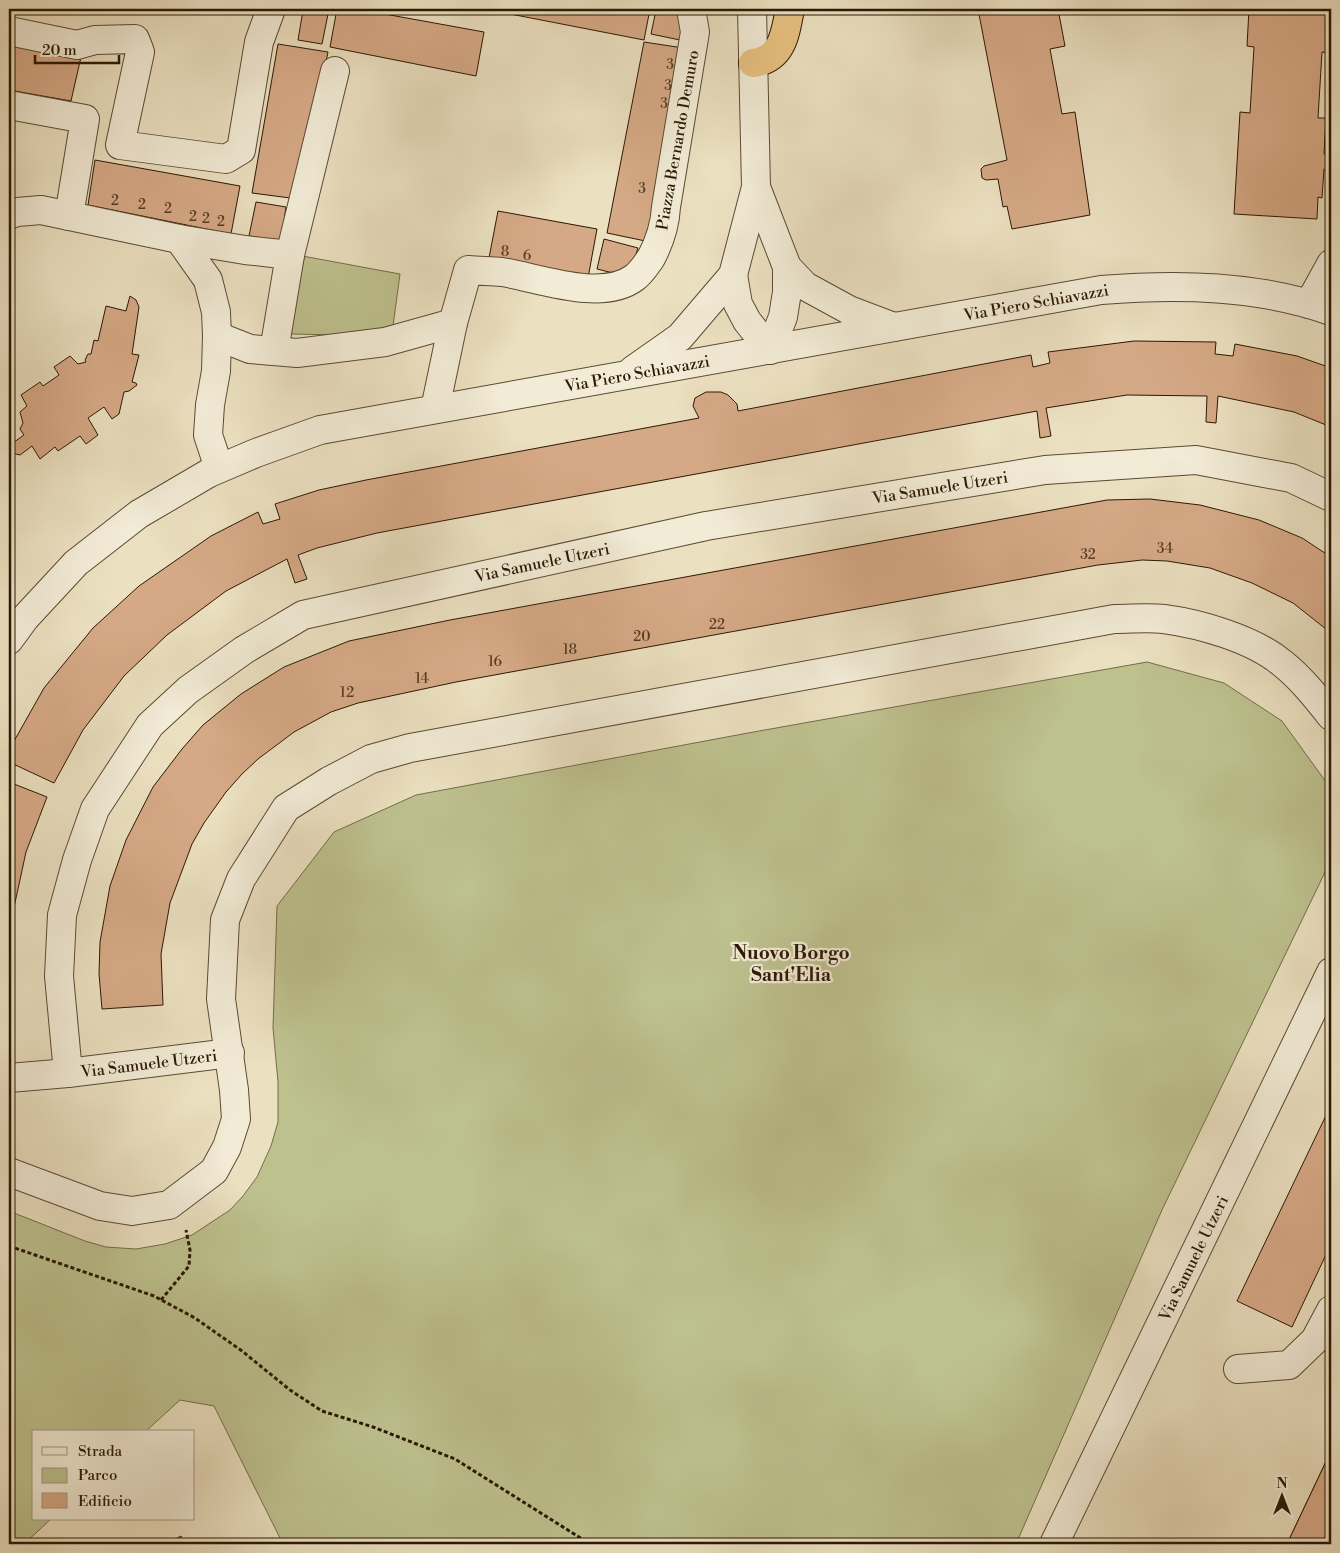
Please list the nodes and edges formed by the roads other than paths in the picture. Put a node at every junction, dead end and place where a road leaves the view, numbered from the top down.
1 (271, 9) edge
2 (691, 9) edge
3 (752, 9) edge
4 (790, 9) edge
5 (9, 31) edge
6 (753, 63) junction
7 (335, 71) dead end
8 (9, 106) edge
9 (81, 138) junction
10 (120, 145) junction
11 (756, 187) junction
12 (9, 215) edge
13 (69, 216) junction
14 (179, 239) junction
15 (290, 255) junction
16 (1331, 264) edge
17 (787, 267) junction
18 (733, 275) junction
19 (1320, 307) edge
20 (453, 323) junction
21 (895, 327) junction
22 (217, 336) junction
23 (770, 350) junction
24 (274, 351) junction
25 (625, 376) junction
26 (435, 409) junction
27 (219, 468) junction
28 (1331, 497) edge
29 (9, 640) edge
30 (1331, 716) edge
31 (1331, 972) edge
32 (230, 1054) junction
33 (68, 1073) junction
34 (9, 1078) edge
35 (9, 1172) edge
36 (1331, 1310) edge
37 (1238, 1369) dead end
38 (1054, 1544) edge

1 - 10 street
2 - 20 street, Piazza Bernardo Demuro
3 - 6 street
4 - 6 highway
5 - 10 street
6 - 11 street
7 - 15 street
8 - 9 street
9 - 10 street
9 - 13 street
11 - 17 street
11 - 18 street
12 - 13 street
13 - 14 street
14 - 15 street
14 - 22 street
15 - 24 street
16 - 19 street
17 - 21 street
17 - 23 street
18 - 23 street
18 - 25 street
19 - 21 street, Via Piero Schiavazzi
20 - 24 street
20 - 26 street, Piazza Bernardo Demuro
21 - 23 street, Via Piero Schiavazzi
22 - 24 street
22 - 27 street
23 - 25 street, Via Piero Schiavazzi
25 - 26 street, Via Piero Schiavazzi
26 - 27 street, Via Piero Schiavazzi
27 - 29 street, Via Piero Schiavazzi
28 - 33 street, Via Samuele Utzeri
30 - 32 street, Via Samuele Utzeri
31 - 38 street, Via Samuele Utzeri
32 - 33 street, Via Samuele Utzeri
32 - 35 street, Via Samuele Utzeri
33 - 34 street, Via Samuele Utzeri
36 - 37 street

